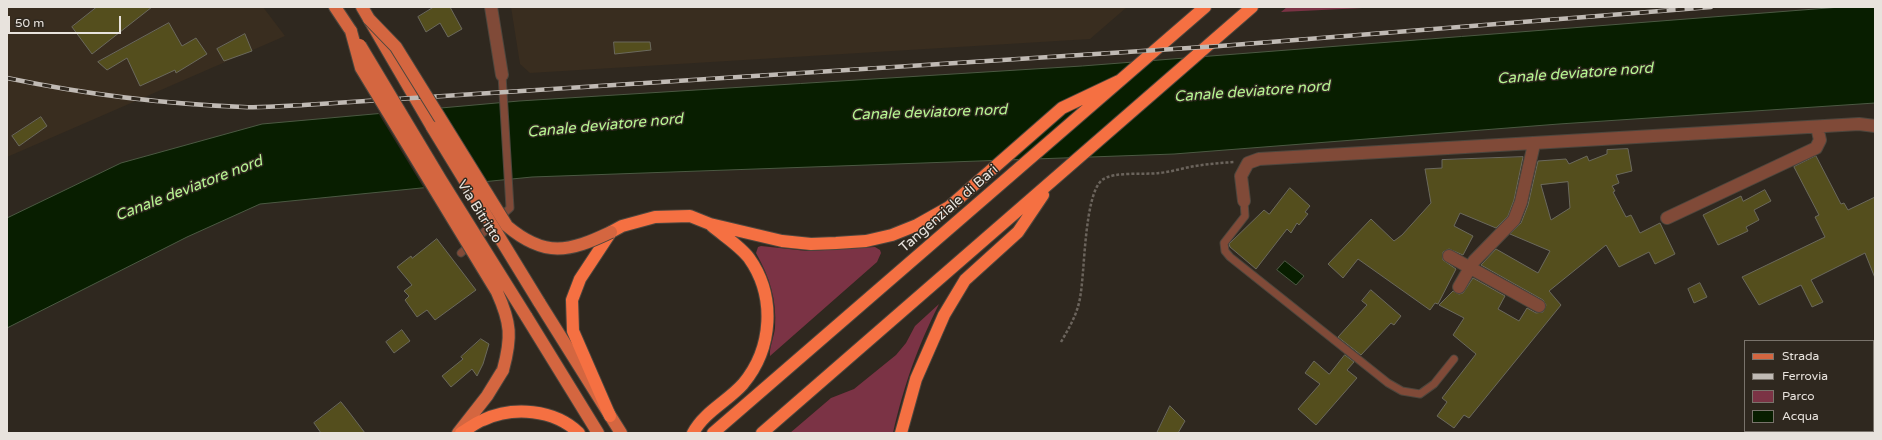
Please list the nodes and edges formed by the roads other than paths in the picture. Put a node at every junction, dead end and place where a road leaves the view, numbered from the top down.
1 (335, 7) edge
2 (362, 7) edge
3 (492, 7) edge
4 (1206, 7) edge
5 (1252, 7) edge
6 (369, 19) junction
7 (351, 31) junction
8 (502, 75) joint
9 (1119, 81) junction
10 (1875, 126) edge
11 (1817, 127) junction
12 (1534, 144) junction
13 (1051, 182) junction
14 (1244, 201) joint
15 (1666, 218) dead end
16 (710, 224) junction
17 (611, 232) junction
18 (461, 253) dead end
19 (1449, 256) dead end
20 (1471, 269) junction
21 (1459, 287) dead end
22 (1539, 306) dead end
23 (1454, 359) dead end
24 (610, 416) junction
25 (458, 433) edge
26 (461, 433) edge
27 (579, 433) edge
28 (598, 433) edge
29 (621, 433) edge
30 (693, 433) edge
31 (713, 433) edge
32 (762, 433) edge
33 (901, 433) edge

1 - 7 main road, Via Bitritto
2 - 6 main road, Via Bitritto
3 - 8 street
4 - 9 highway, Tangenziale di Bari
5 - 13 highway
6 - 17 main road, bridge
6 - 24 main road, Via Bitritto, bridge
7 - 25 main road, bridge
7 - 28 main road, Via Bitritto, bridge
8 - 18 lane, bridge
9 - 16 highway
9 - 31 highway, Tangenziale di Bari
10 - 11 street
11 - 12 street
11 - 15 street
12 - 14 street
12 - 20 street
13 - 32 highway
13 - 33 highway
14 - 23 lane
16 - 17 highway
16 - 30 highway
17 - 24 highway
19 - 20 street
20 - 21 street
20 - 22 street
24 - 29 main road, Via Bitritto
26 - 27 highway

